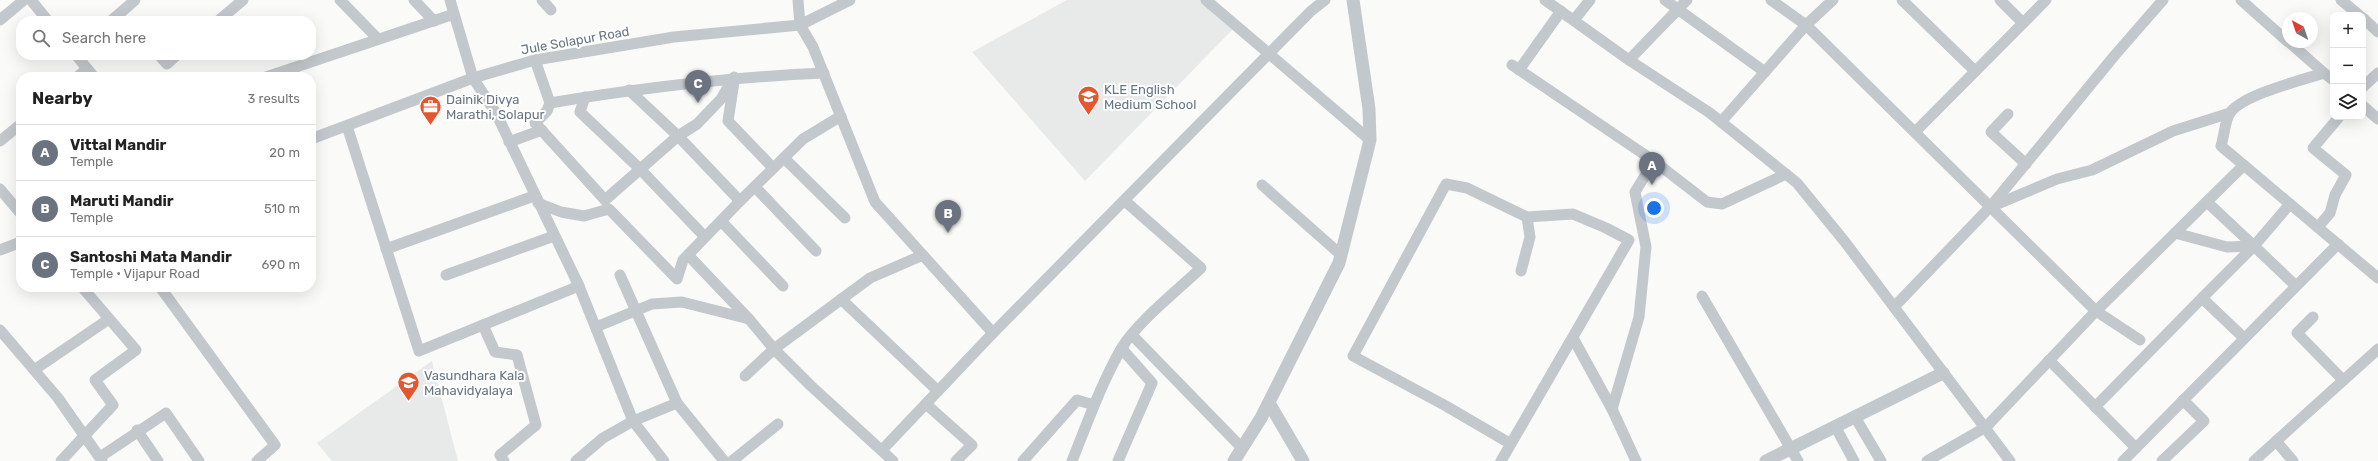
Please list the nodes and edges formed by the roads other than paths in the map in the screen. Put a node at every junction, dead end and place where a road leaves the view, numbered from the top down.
1 (24, 0) edge
2 (31, 0) edge
3 (135, 0) edge
4 (243, 0) edge
5 (340, 0) edge
6 (414, 0) edge
7 (450, 0) edge
8 (542, 0) edge
9 (798, 0) edge
10 (850, 0) edge
11 (1206, 0) edge
12 (1325, 0) edge
13 (1353, 0) edge
14 (1545, 0) edge
15 (1590, 0) edge
16 (1666, 0) edge
17 (1687, 0) edge
18 (1771, 0) edge
19 (1833, 0) edge
20 (1902, 0) edge
21 (2000, 0) edge
22 (2046, 0) edge
23 (2163, 0) edge
24 (2241, 0) edge
25 (2341, 0) edge
26 (551, 10) dead end
27 (1679, 10) junction
28 (1561, 11) junction
29 (2355, 12) edge
30 (454, 14) junction
31 (44, 16) edge
32 (121, 16) edge
33 (224, 16) edge
34 (0, 20) edge
35 (1574, 20) junction
36 (434, 21) junction
37 (2366, 21) edge
38 (2023, 23) junction
39 (800, 25) junction
40 (1806, 25) junction
41 (2378, 32) edge
42 (2282, 37) edge
43 (378, 40) junction
44 (2295, 48) edge
45 (1269, 54) junction
46 (80, 60) edge
47 (163, 60) edge
48 (171, 60) edge
49 (535, 60) junction
50 (1630, 60) junction
51 (1975, 71) junction
52 (90, 72) edge
53 (281, 72) edge
54 (1765, 72) junction
55 (824, 73) junction
56 (2324, 73) junction
57 (2378, 73) edge
58 (734, 77) junction
59 (473, 78) junction
60 (2330, 78) edge
61 (2366, 84) edge
62 (629, 90) junction
63 (585, 97) junction
64 (550, 103) junction
65 (2366, 108) edge
66 (2230, 113) junction
67 (2008, 114) dead end
68 (841, 116) junction
69 (2378, 118) edge
70 (2336, 120) edge
71 (1721, 122) junction
72 (347, 126) junction
73 (16, 128) edge
74 (542, 130) junction
75 (1915, 132) junction
76 (678, 136) junction
77 (316, 137) edge
78 (1370, 140) junction
79 (0, 141) edge
80 (509, 142) junction
81 (784, 158) junction
82 (1654, 161) junction
83 (2026, 164) junction
84 (2244, 165) junction
85 (639, 168) junction
86 (773, 168) junction
87 (1786, 174) junction
88 (1262, 185) dead end
89 (755, 187) junction
90 (0, 188) edge
91 (16, 200) edge
92 (536, 200) junction
93 (740, 201) junction
94 (1125, 201) junction
95 (2207, 202) junction
96 (2290, 204) junction
97 (1991, 206) junction
98 (1527, 217) junction
99 (845, 218) dead end
100 (721, 221) junction
101 (2318, 227) junction
102 (2175, 233) junction
103 (554, 236) junction
104 (705, 237) junction
105 (16, 244) edge
106 (2338, 244) junction
107 (2254, 246) junction
108 (386, 249) junction
109 (0, 250) edge
110 (816, 251) dead end
111 (1340, 254) junction
112 (688, 255) junction
113 (922, 255) junction
114 (1521, 271) dead end
115 (446, 274) dead end
116 (620, 275) dead end
117 (2378, 278) edge
118 (579, 286) junction
119 (783, 286) dead end
120 (2296, 286) junction
121 (86, 292) edge
122 (164, 292) edge
123 (1702, 296) dead end
124 (2202, 298) junction
125 (841, 299) junction
126 (1894, 307) junction
127 (636, 311) junction
128 (2096, 311) junction
129 (2313, 317) dead end
130 (109, 319) junction
131 (749, 319) junction
132 (483, 325) junction
133 (596, 327) junction
134 (0, 330) edge
135 (993, 333) junction
136 (1132, 335) junction
137 (1573, 338) junction
138 (2244, 338) junction
139 (2140, 340) dead end
140 (774, 349) junction
141 (1122, 349) junction
142 (2378, 349) edge
143 (2049, 360) junction
144 (34, 370) junction
145 (1943, 373) junction
146 (745, 376) dead end
147 (2343, 380) junction
148 (938, 391) junction
149 (2183, 400) junction
150 (677, 403) junction
151 (1269, 403) junction
152 (926, 404) junction
153 (1094, 405) junction
154 (2095, 407) junction
155 (1612, 409) junction
156 (1855, 417) junction
157 (633, 421) junction
158 (778, 424) dead end
159 (1835, 426) junction
160 (1986, 427) junction
161 (137, 430) junction
162 (83, 436) junction
163 (2276, 441) junction
164 (1511, 444) junction
165 (1242, 448) junction
166 (1792, 448) junction
167 (2136, 448) junction
168 (882, 450) junction
169 (101, 459) edge
170 (61, 461) edge
171 (158, 461) edge
172 (200, 461) edge
173 (257, 461) edge
174 (504, 461) edge
175 (576, 461) edge
176 (664, 461) edge
177 (724, 461) edge
178 (732, 461) edge
179 (893, 461) edge
180 (956, 461) edge
181 (1022, 461) edge
182 (1072, 461) edge
183 (1118, 461) edge
184 (1234, 461) edge
185 (1303, 461) edge
186 (1501, 461) edge
187 (1636, 461) edge
188 (1766, 461) edge
189 (1798, 461) edge
190 (1854, 461) edge
191 (1881, 461) edge
192 (1927, 461) edge
193 (2010, 461) edge
194 (2123, 461) edge
195 (2162, 461) edge
196 (2254, 461) edge
197 (2294, 461) edge

1 - 34 street
2 - 31 street
3 - 32 street
4 - 33 street
5 - 43 street
6 - 36 street
7 - 30 street
8 - 26 street
9 - 39 street
10 - 39 street, Jule Solapur Road
11 - 45 street
12 - 45 street
13 - 78 street
14 - 28 street
15 - 35 street
16 - 27 street
17 - 27 street
18 - 40 street
19 - 40 street
20 - 51 street
21 - 38 street
22 - 38 street
23 - 83 street
24 - 42 street
25 - 29 street
27 - 50 street
27 - 54 street
28 - 35 street
28 - 82 street
30 - 36 street
30 - 59 street
35 - 50 street
36 - 43 street
37 - 41 street
38 - 51 street
39 - 49 street, Jule Solapur Road
39 - 55 street
40 - 54 street
40 - 75 street
43 - 53 street
44 - 56 street
45 - 78 street
45 - 94 street
46 - 52 street
47 - 48 street
49 - 59 street, Jule Solapur Road
49 - 64 street
50 - 71 street
51 - 75 street
54 - 71 street
55 - 58 street
55 - 68 street
56 - 60 street
56 - 66 street
57 - 61 street
58 - 62 street
58 - 76 street
58 - 86 street
59 - 72 street, Jule Solapur Road
59 - 80 street
62 - 63 street
62 - 76 street
63 - 64 street
63 - 85 street
64 - 74 street
65 - 69 street
66 - 84 street
66 - 97 street
67 - 83 street
68 - 81 street
68 - 113 street
70 - 101 street
71 - 87 street
72 - 77 street, Jule Solapur Road
72 - 108 street
73 - 79 street
74 - 80 street
74 - 85 street
75 - 97 street
76 - 85 street
76 - 93 street
78 - 111 street
80 - 92 street
81 - 86 street
81 - 99 street
82 - 87 street
82 - 155 street
83 - 97 street
84 - 95 street
84 - 96 street
85 - 104 street
86 - 89 street
87 - 126 street
88 - 111 street
89 - 93 street
89 - 110 street
90 - 91 street
92 - 103 street
92 - 108 street
92 - 112 street
93 - 100 street
94 - 135 street
94 - 136 street
95 - 102 street
95 - 107 street
96 - 101 street
96 - 107 street
97 - 126 street
97 - 128 street
98 - 114 street
98 - 137 street
98 - 164 street
100 - 104 street
100 - 119 street
101 - 106 street
102 - 107 street
102 - 128 street
103 - 115 street
103 - 118 street
104 - 112 street
105 - 109 street
106 - 117 street
106 - 120 street
107 - 120 street
107 - 124 street
108 - 132 street
111 - 151 street
112 - 131 street
113 - 125 street
113 - 135 street
116 - 127 street
118 - 132 street
118 - 133 street
120 - 138 street
121 - 130 street
122 - 173 street
123 - 166 street
124 - 138 street
124 - 154 street
125 - 140 street
125 - 148 street
126 - 145 street
127 - 131 street
127 - 133 street
127 - 150 street
128 - 139 street
128 - 143 street
129 - 147 street
130 - 144 street
130 - 162 street
131 - 140 street
132 - 174 street
133 - 157 street
134 - 144 street
135 - 148 street
136 - 141 street
136 - 165 street
137 - 155 street
137 - 164 street
138 - 149 street
140 - 146 street
140 - 168 street
141 - 153 street
141 - 183 street
142 - 147 street
143 - 154 street
143 - 160 street
144 - 162 street
145 - 156 street
145 - 160 street
147 - 163 street
148 - 152 street
149 - 167 street
149 - 195 street
150 - 157 street
150 - 177 street
151 - 165 street
151 - 185 street
152 - 168 street
152 - 180 street
153 - 181 street
153 - 182 street
154 - 167 street
155 - 187 street
156 - 159 street
156 - 191 street
157 - 175 street
157 - 176 street
158 - 178 street
159 - 166 street
159 - 190 street
160 - 192 street
160 - 193 street
161 - 169 street
161 - 171 street
161 - 172 street
162 - 169 street
162 - 170 street
163 - 196 street
163 - 197 street
164 - 186 street
165 - 184 street
166 - 188 street
166 - 189 street
167 - 194 street
168 - 179 street

